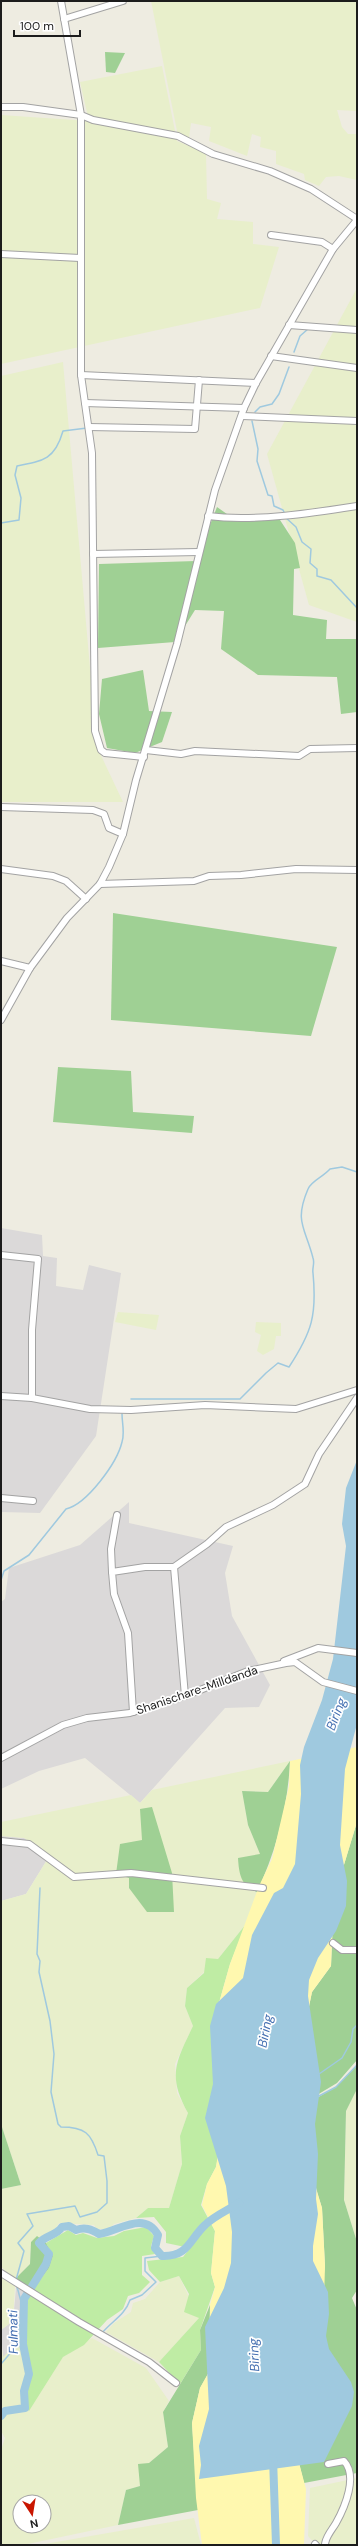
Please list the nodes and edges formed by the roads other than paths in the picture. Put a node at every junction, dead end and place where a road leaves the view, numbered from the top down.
1 (61, 1) edge
2 (123, 1) edge
3 (64, 19) junction
4 (1, 107) edge
5 (80, 115) junction
6 (357, 219) edge
7 (271, 235) dead end
8 (333, 249) junction
9 (1, 254) edge
10 (80, 258) junction
11 (289, 325) junction
12 (357, 330) edge
13 (271, 356) junction
14 (357, 368) edge
15 (81, 375) junction
16 (199, 380) junction
17 (256, 383) junction
18 (85, 403) junction
19 (197, 406) junction
20 (244, 408) junction
21 (242, 416) junction
22 (357, 421) edge
23 (89, 427) junction
24 (357, 506) edge
25 (208, 516) junction
26 (199, 552) junction
27 (93, 554) junction
28 (357, 748) edge
29 (145, 753) junction
30 (1, 807) edge
31 (123, 834) junction
32 (1, 869) edge
33 (357, 870) edge
34 (100, 884) junction
35 (86, 899) junction
36 (1, 961) edge
37 (30, 968) junction
38 (1, 1020) edge
39 (1, 1255) edge
40 (357, 1390) edge
41 (1, 1396) edge
42 (32, 1398) junction
43 (357, 1398) edge
44 (1, 1498) edge
45 (33, 1501) dead end
46 (117, 1514) dead end
47 (174, 1567) junction
48 (112, 1572) junction
49 (357, 1653) edge
50 (275, 1665) junction
51 (357, 1691) edge
52 (185, 1696) junction
53 (133, 1712) junction
54 (1, 1758) edge
55 (1, 1841) edge
56 (263, 1888) dead end
57 (333, 1943) dead end
58 (357, 1950) edge
59 (1, 2273) edge
60 (176, 2383) dead end
61 (328, 2464) dead end
62 (325, 2545) edge

1 - 3 street
2 - 3 street
3 - 5 street
4 - 5 street
5 - 6 street
5 - 10 street
6 - 8 street
7 - 8 street
8 - 11 street
9 - 10 street
10 - 15 street
11 - 12 street
11 - 13 street
13 - 14 street
13 - 17 street
15 - 16 street
15 - 18 street
16 - 17 street
16 - 19 street
17 - 20 street
18 - 19 street
18 - 23 street
19 - 20 street
19 - 23 street
20 - 21 street
21 - 22 street
21 - 25 street
23 - 27 street
24 - 25 street
25 - 26 street
26 - 27 street
26 - 29 street
27 - 29 street
28 - 29 street
29 - 31 street
30 - 31 street
31 - 34 street
32 - 35 street
33 - 34 street
34 - 35 street
35 - 37 street
36 - 37 street
37 - 38 street
39 - 42 street
40 - 42 street
41 - 42 street
43 - 47 street
44 - 45 street
46 - 48 street
47 - 48 street
47 - 52 street
48 - 53 street
49 - 50 street
50 - 51 street, Shanischare-Milldanda
50 - 52 street, Shanischare-Milldanda
52 - 53 street, Shanischare-Milldanda
53 - 54 street, Shanischare-Milldanda
55 - 56 street
57 - 58 street
59 - 60 street
61 - 62 street

